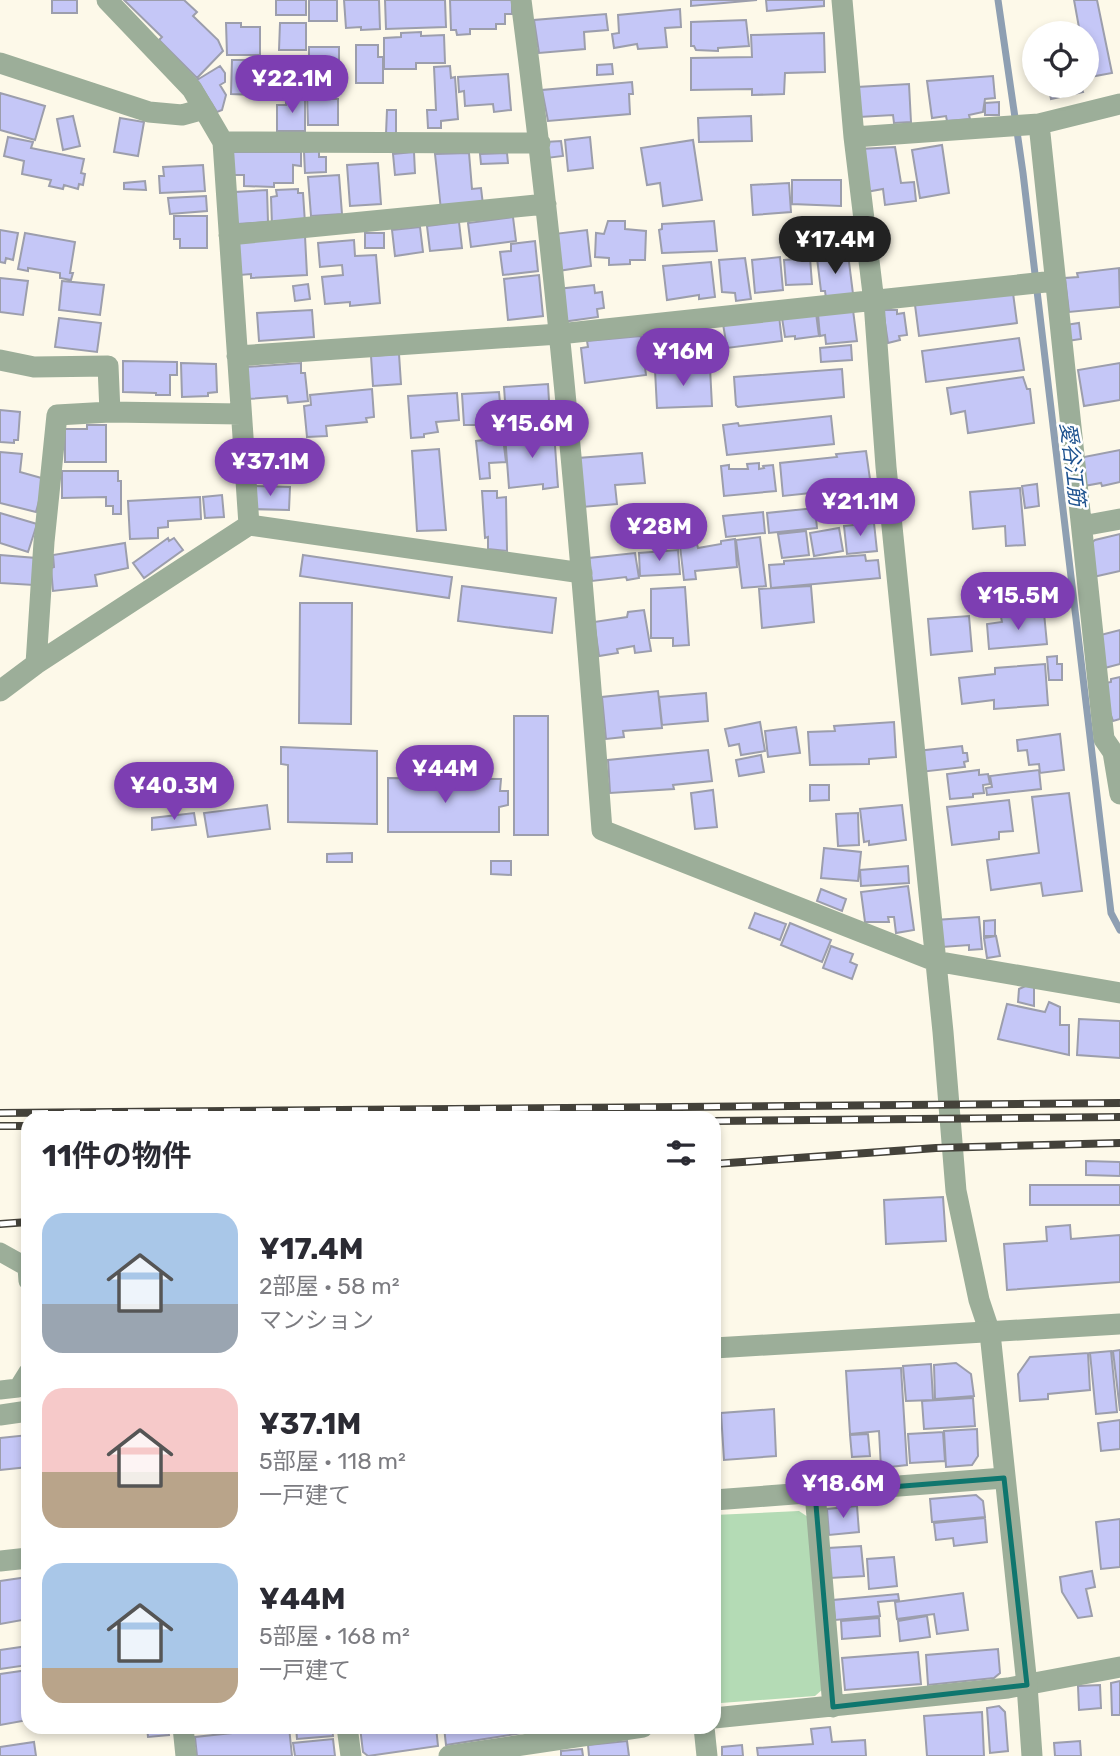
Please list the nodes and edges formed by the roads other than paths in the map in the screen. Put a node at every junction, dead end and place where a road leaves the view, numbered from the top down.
1 (107, 0) edge
2 (521, 0) edge
3 (842, 0) edge
4 (0, 62) edge
5 (1120, 104) edge
6 (204, 109) junction
7 (1034, 124) junction
8 (854, 137) junction
9 (223, 142) junction
10 (540, 143) junction
11 (546, 204) junction
12 (229, 235) junction
13 (1050, 282) junction
14 (874, 302) junction
15 (559, 334) junction
16 (237, 356) junction
17 (0, 360) edge
18 (110, 412) junction
19 (241, 414) junction
20 (1120, 519) edge
21 (249, 525) junction
22 (1082, 526) junction
23 (582, 573) junction
24 (36, 664) junction
25 (0, 691) edge
26 (1116, 751) edge
27 (1120, 794) edge
28 (935, 961) junction
29 (1120, 993) edge
30 (0, 1252) edge
31 (21, 1264) edge
32 (1120, 1324) edge
33 (990, 1333) junction
34 (721, 1348) edge
35 (21, 1411) edge
36 (0, 1415) edge
37 (1004, 1478) junction
38 (815, 1493) junction
39 (721, 1500) edge
40 (21, 1559) edge
41 (0, 1561) edge
42 (1120, 1667) edge
43 (1027, 1685) junction
44 (833, 1707) junction
45 (721, 1717) edge
46 (184, 1734) edge
47 (349, 1734) edge
48 (546, 1734) edge
49 (705, 1734) edge
50 (186, 1756) edge
51 (351, 1756) edge
52 (449, 1756) edge
53 (707, 1756) edge
54 (1032, 1756) edge

1 - 6 street
2 - 10 street
3 - 8 street
4 - 6 street
5 - 7 street
6 - 9 street
7 - 8 street
7 - 13 street
8 - 14 street
9 - 10 street
9 - 12 street
10 - 11 street
11 - 12 street
11 - 15 street
12 - 16 street
13 - 14 street
13 - 22 street
14 - 15 street
14 - 28 street
15 - 16 street
15 - 23 street
16 - 19 street
17 - 18 street
18 - 19 street
18 - 24 street
19 - 21 street
20 - 22 street
21 - 23 street
21 - 24 street
22 - 26 street
23 - 28 street
24 - 25 street
26 - 27 street
28 - 29 street
28 - 33 street
30 - 31 street
32 - 33 street
33 - 34 street
33 - 37 street
35 - 36 street
37 - 38 street
37 - 43 street
38 - 39 street
38 - 44 street
40 - 41 street
42 - 43 street
43 - 44 street
43 - 54 street
44 - 45 street
46 - 50 street
47 - 51 street
48 - 52 street
49 - 53 street

